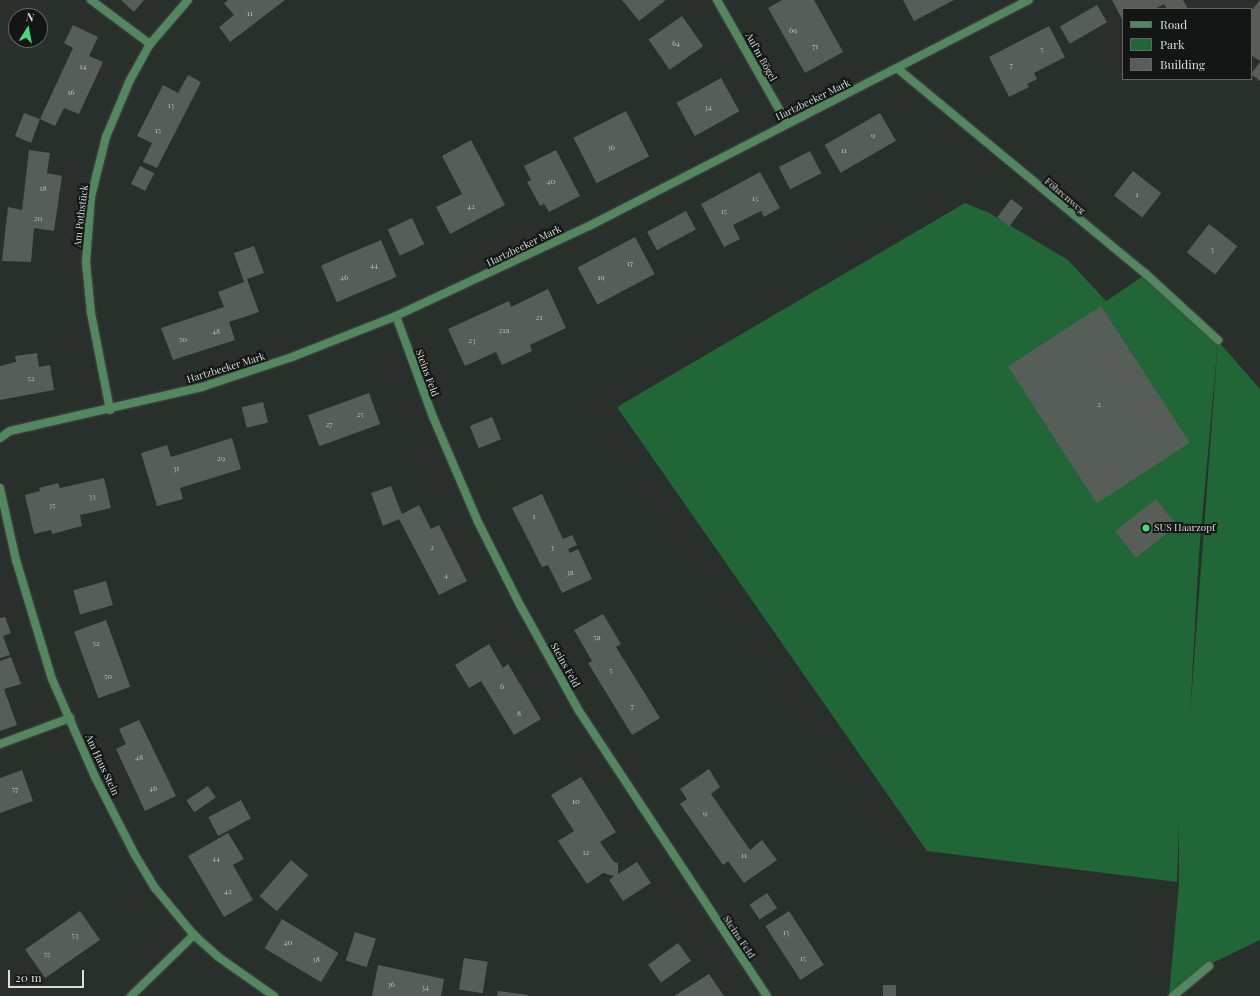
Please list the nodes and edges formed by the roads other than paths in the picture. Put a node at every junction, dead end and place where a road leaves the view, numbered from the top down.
1 (91, 0) edge
2 (188, 0) edge
3 (717, 0) edge
4 (1028, 0) edge
5 (150, 44) junction
6 (898, 69) junction
7 (787, 124) junction
8 (396, 316) junction
9 (1218, 340) dead end
10 (110, 410) junction
11 (0, 438) edge
12 (0, 488) edge
13 (70, 718) junction
14 (0, 744) edge
15 (194, 935) junction
16 (1209, 966) dead end
17 (131, 996) edge
18 (274, 996) edge
19 (767, 996) edge
20 (1173, 996) edge

1 - 5 street
2 - 5 street, Am Pothstück
3 - 7 street, Auf'm Bögel
4 - 6 street, Hartzbeeker Mark
5 - 10 street, Am Pothstück
6 - 7 street, Hartzbeeker Mark
6 - 9 street, Föhrenweg
7 - 8 street, Hartzbeeker Mark
8 - 10 street, Hartzbeeker Mark
8 - 19 street, Steins Feld
10 - 11 street, Hartzbeeker Mark
12 - 13 street, Am Haus Stein
13 - 14 street
13 - 15 street, Am Haus Stein
15 - 17 street
15 - 18 street, Am Haus Stein
16 - 20 street

